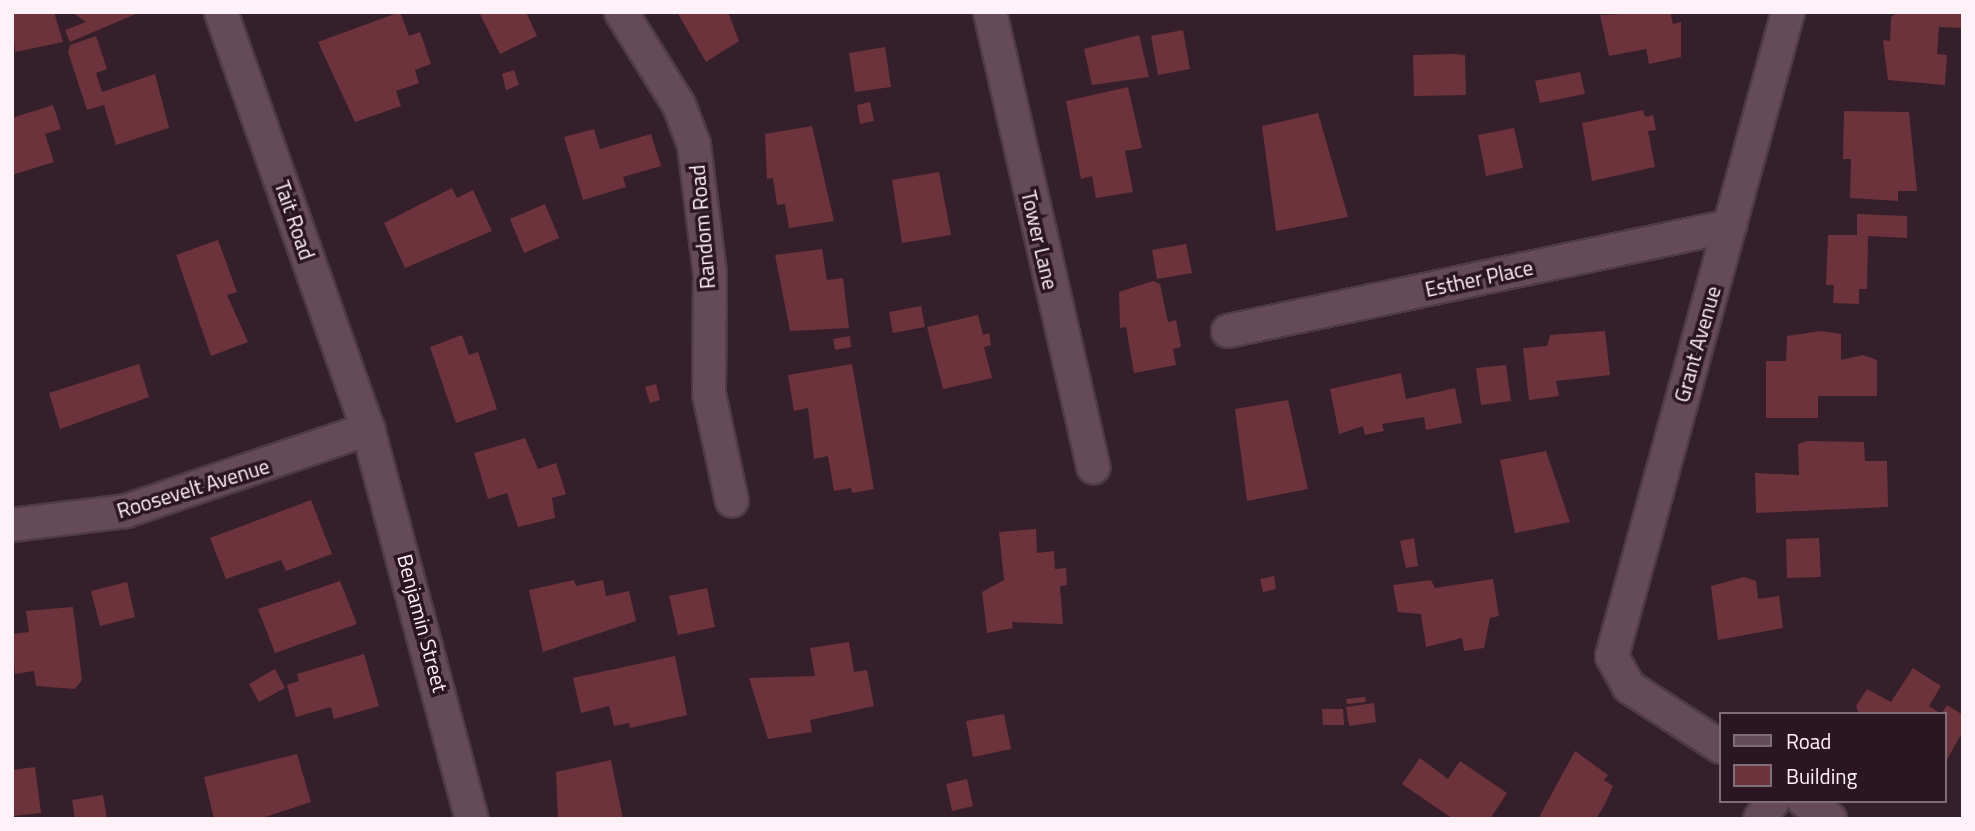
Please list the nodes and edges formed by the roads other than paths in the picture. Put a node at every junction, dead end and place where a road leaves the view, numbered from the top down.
1 (221, 12) edge
2 (621, 12) edge
3 (990, 12) edge
4 (1788, 12) edge
5 (1730, 226) junction
6 (1228, 331) dead end
7 (368, 429) junction
8 (1093, 467) dead end
9 (732, 501) dead end
10 (12, 525) edge
11 (1720, 746) edge
12 (1772, 803) edge
13 (1807, 803) edge
14 (472, 819) edge
15 (1760, 819) edge
16 (1830, 819) edge

1 - 7 street, Tait Road
2 - 9 street, Random Road
3 - 8 street, Tower Lane
4 - 5 street, Grant Avenue
5 - 6 street, Esther Place
5 - 11 street, Grant Avenue
7 - 10 street, Roosevelt Avenue
7 - 14 street, Benjamin Street
12 - 15 street
13 - 16 street

